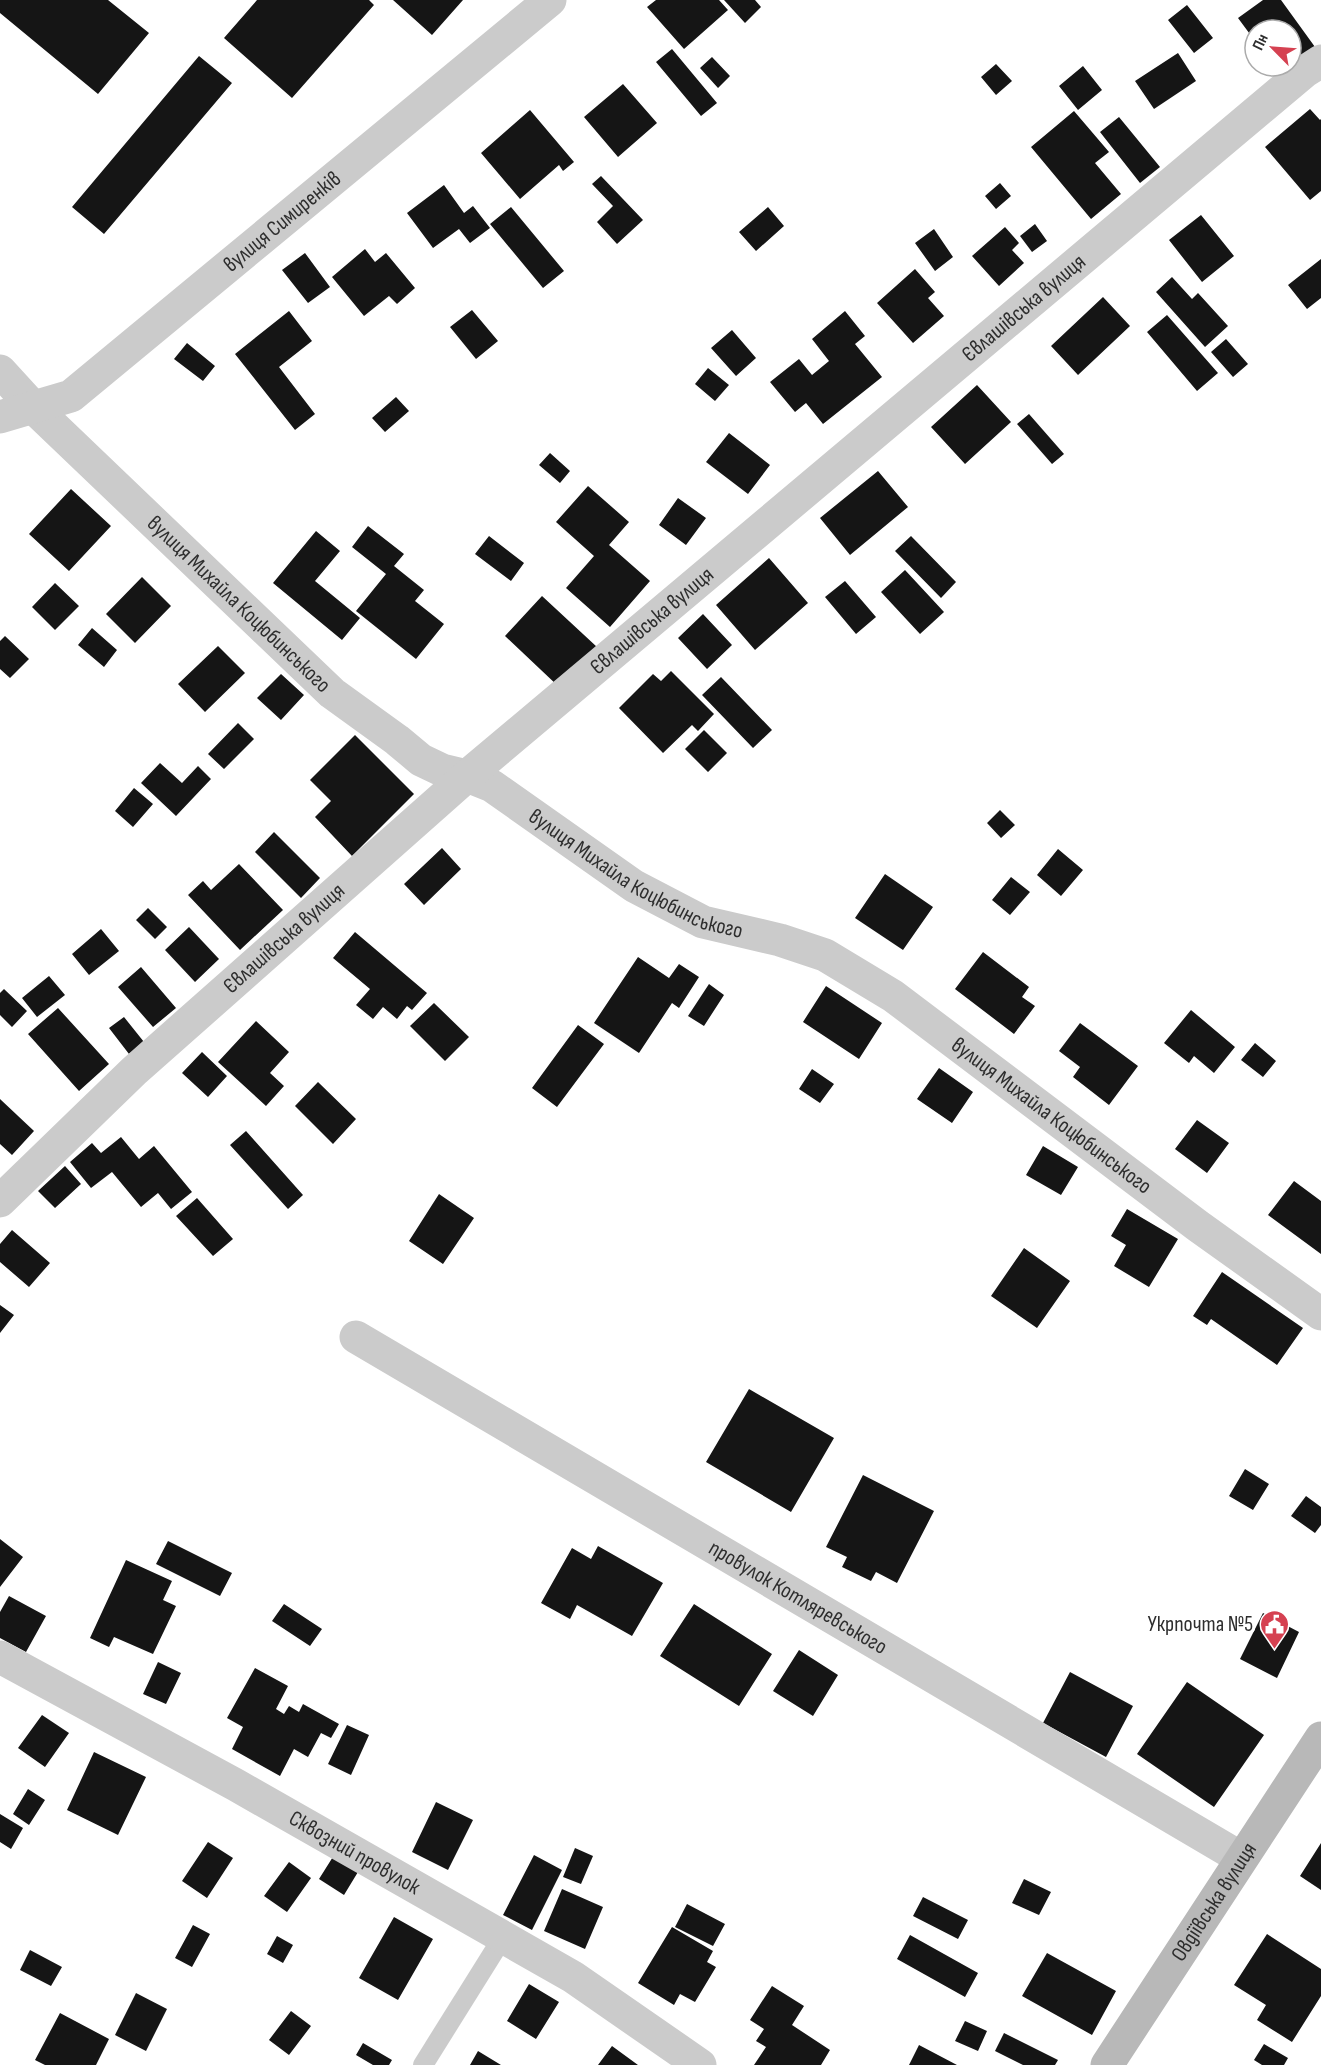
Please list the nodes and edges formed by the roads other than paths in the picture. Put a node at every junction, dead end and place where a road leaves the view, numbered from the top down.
1 (550, 0) edge
2 (1321, 61) edge
3 (0, 370) edge
4 (32, 406) junction
5 (0, 417) edge
6 (468, 776) junction
7 (0, 1201) edge
8 (1321, 1314) edge
9 (356, 1337) dead end
10 (0, 1657) edge
11 (1321, 1738) edge
12 (1241, 1858) junction
13 (503, 1937) junction
14 (423, 2065) edge
15 (700, 2065) edge
16 (1107, 2065) edge

1 - 4 street, вулиця Симиренків
2 - 6 street, Євлашівська вулиця
3 - 4 street, вулиця Михайла Коцюбинського
4 - 5 street, вулиця Симиренків
4 - 6 street, вулиця Михайла Коцюбинського
6 - 7 street, Євлашівська вулиця
6 - 8 street, вулиця Михайла Коцюбинського
9 - 12 street, провулок Котляревського
10 - 13 street, Сквозний провулок
11 - 12 main road, Овдіївська вулиця
12 - 16 main road, Овдіївська вулиця
13 - 14 lane
13 - 15 street, Сквозний провулок

